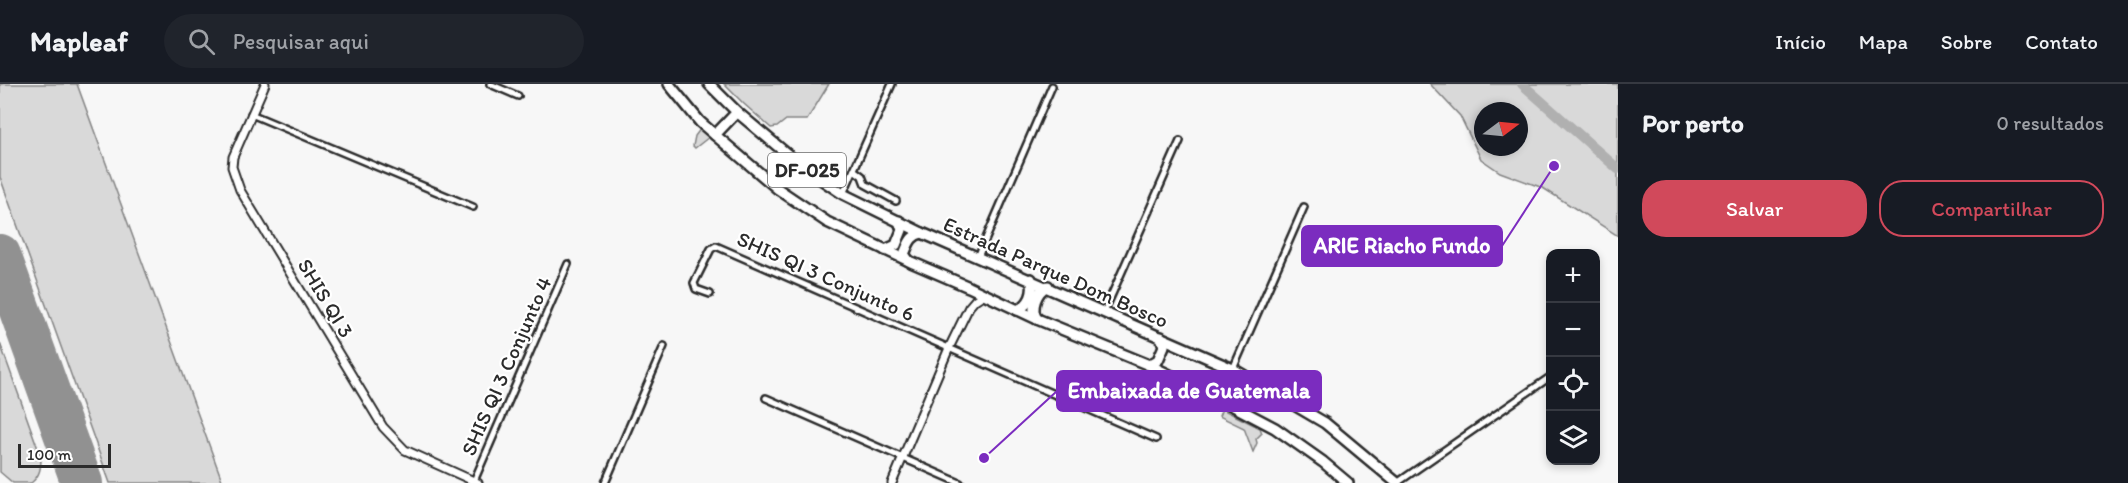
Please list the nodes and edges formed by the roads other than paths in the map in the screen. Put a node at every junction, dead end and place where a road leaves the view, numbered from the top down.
1 (265, 84) edge
2 (490, 84) edge
3 (669, 84) edge
4 (709, 84) edge
5 (892, 84) edge
6 (1052, 86) dead end
7 (518, 96) dead end
8 (737, 112) junction
9 (251, 114) junction
10 (715, 135) junction
11 (1180, 141) dead end
12 (854, 170) junction
13 (843, 195) junction
14 (896, 201) dead end
15 (473, 207) dead end
16 (1304, 207) dead end
17 (899, 221) junction
18 (922, 233) junction
19 (885, 250) junction
20 (978, 257) junction
21 (911, 262) junction
22 (568, 264) dead end
23 (1031, 279) junction
24 (1048, 286) junction
25 (969, 287) junction
26 (710, 294) dead end
27 (984, 294) junction
28 (969, 307) junction
29 (1017, 310) junction
30 (1104, 312) junction
31 (1037, 320) junction
32 (1161, 338) junction
33 (1175, 344) junction
34 (663, 346) dead end
35 (949, 348) junction
36 (1149, 365) junction
37 (1233, 369) junction
38 (1162, 371) junction
39 (1546, 380) edge
40 (766, 398) dead end
41 (1156, 439) dead end
42 (903, 457) junction
43 (476, 482) edge
44 (605, 483) edge
45 (892, 483) edge
46 (960, 483) edge
47 (1348, 483) edge
48 (1397, 483) edge

1 - 9 street, SHIS QI 3
2 - 7 street
3 - 10 main road, DF-025
4 - 8 main road, Estrada Parque Dom Bosco / DF-025
5 - 12 street
6 - 20 street
8 - 10 main road
8 - 13 main road, Estrada Parque Dom Bosco / DF-025
9 - 15 street
9 - 43 street, SHIS QI 3
10 - 19 main road, DF-025
11 - 30 street
12 - 13 street
12 - 14 street
13 - 17 main road, Estrada Parque Dom Bosco / DF-025
16 - 37 street
17 - 18 main road, Estrada Parque Dom Bosco / DF-025
17 - 19 main road
18 - 20 main road, Estrada Parque Dom Bosco / DF-025
18 - 21 main road
19 - 21 main road, DF-025
20 - 23 main road, Estrada Parque Dom Bosco / DF-025
21 - 25 main road, DF-025
22 - 43 street, SHIS QI 3 Conjunto 4
23 - 24 main road, Estrada Parque Dom Bosco / DF-025
23 - 29 main road
24 - 30 main road, Estrada Parque Dom Bosco / DF-025
24 - 31 main road
25 - 27 main road, DF-025
25 - 28 street
26 - 35 street, SHIS QI 3 Conjunto 6
27 - 28 street
27 - 29 main road, DF-025
28 - 35 street
29 - 31 main road, DF-025
30 - 32 main road, Estrada Parque Dom Bosco / DF-025
31 - 36 main road, DF-025
32 - 33 main road, Estrada Parque Dom Bosco / DF-025
32 - 36 main road
33 - 37 main road, Estrada Parque Dom Bosco / DF-025
33 - 38 main road
34 - 44 street
35 - 41 street
35 - 42 street
36 - 38 main road, DF-025
37 - 48 main road, Estrada Parque Dom Bosco / DF-025
38 - 47 main road, DF-025
39 - 48 street
40 - 42 street
42 - 45 street
42 - 46 street

